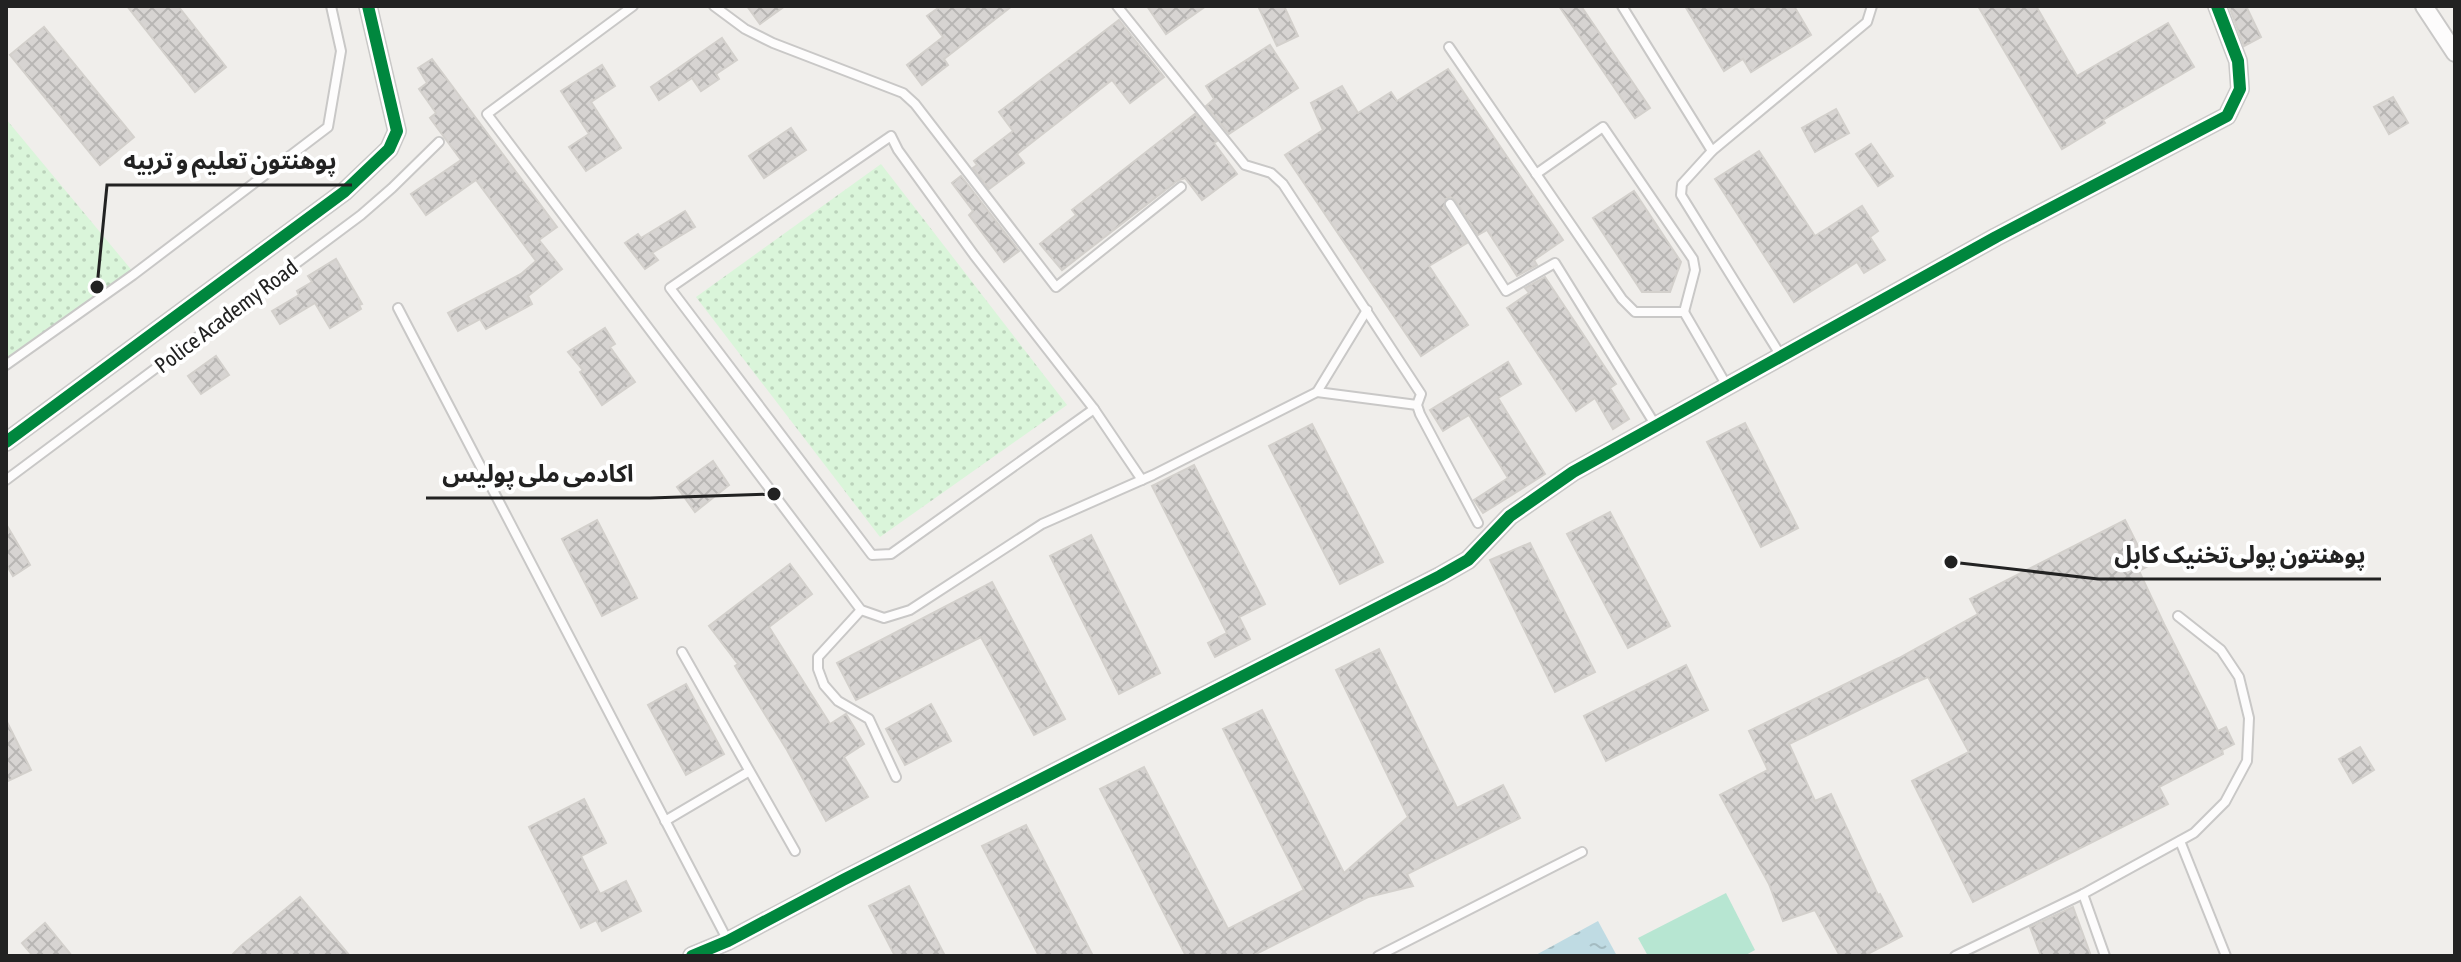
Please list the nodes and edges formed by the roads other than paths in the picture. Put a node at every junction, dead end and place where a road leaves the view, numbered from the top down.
1 (331, 6) edge
2 (368, 6) edge
3 (633, 6) edge
4 (714, 6) edge
5 (1117, 6) edge
6 (1622, 6) edge
7 (1872, 6) edge
8 (2217, 6) edge
9 (2424, 6) edge
10 (1449, 47) dead end
11 (2455, 53) edge
12 (439, 142) dead end
13 (1712, 151) junction
14 (1536, 174) junction
15 (1181, 187) dead end
16 (1450, 204) dead end
17 (398, 308) dead end
18 (1367, 310) junction
19 (1684, 312) junction
20 (1781, 356) junction
21 (6, 365) edge
22 (1727, 386) junction
23 (1317, 392) junction
24 (1417, 405) junction
25 (1094, 409) junction
26 (1656, 426) junction
27 (6, 442) edge
28 (6, 480) edge
29 (1142, 480) junction
30 (1478, 523) dead end
31 (861, 610) junction
32 (2178, 616) dead end
33 (682, 652) dead end
34 (748, 772) junction
35 (896, 777) dead end
36 (665, 821) junction
37 (2180, 841) junction
38 (795, 851) dead end
39 (1582, 852) dead end
40 (2083, 894) junction
41 (728, 941) junction
42 (692, 956) edge
43 (1378, 956) edge
44 (1955, 956) edge
45 (2105, 956) edge
46 (2226, 956) edge

1 - 21 lane
2 - 27 street
3 - 31 lane
4 - 15 lane
5 - 18 lane
6 - 13 lane
7 - 13 lane
8 - 20 street
9 - 11 street
10 - 14 lane
12 - 28 lane, Police Academy Road
13 - 20 lane
14 - 19 lane
14 - 19 lane
16 - 26 lane
17 - 36 lane
18 - 23 lane
18 - 24 lane
19 - 22 lane
20 - 22 street
22 - 26 street
23 - 24 lane
23 - 29 lane
24 - 30 lane
25 - 25 lane
25 - 29 lane
26 - 41 street
29 - 31 lane
31 - 35 lane
32 - 37 lane
33 - 34 lane
34 - 36 lane
34 - 38 lane
36 - 41 lane
37 - 40 lane
37 - 46 lane
39 - 43 lane
40 - 44 lane
40 - 45 lane
41 - 42 street

